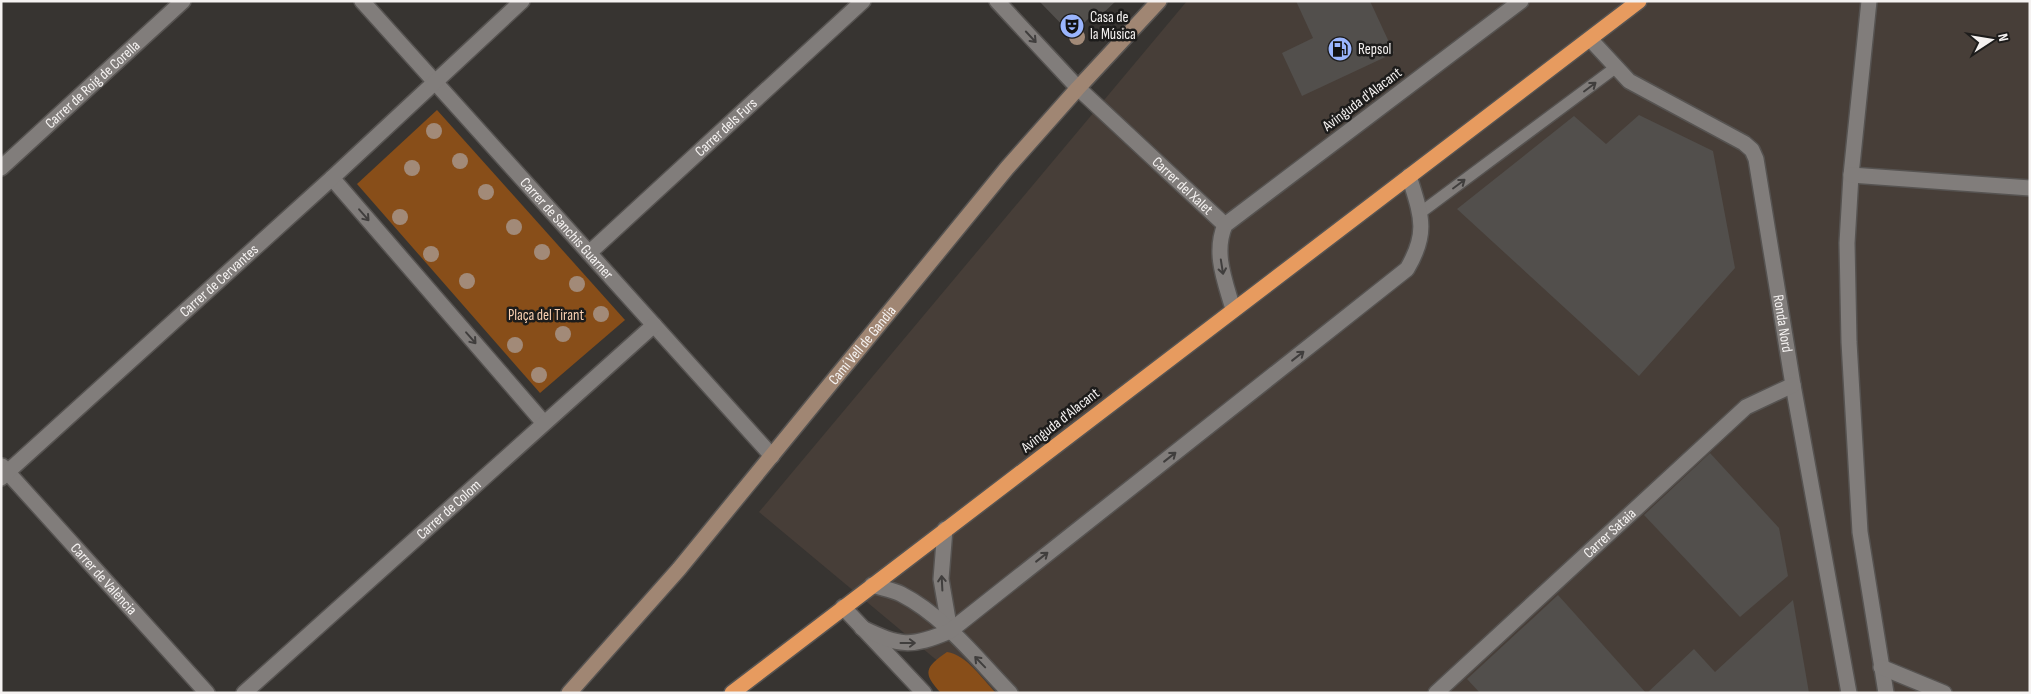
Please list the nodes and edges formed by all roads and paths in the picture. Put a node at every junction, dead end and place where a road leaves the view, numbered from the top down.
1 (183, 1) edge
2 (362, 1) edge
3 (522, 1) edge
4 (863, 1) edge
5 (998, 1) edge
6 (1159, 1) edge
7 (1521, 1) edge
8 (1639, 1) edge
9 (1869, 1) edge
10 (1590, 40) junction
11 (1615, 68) junction
12 (435, 82) junction
13 (1078, 88) junction
14 (1, 168) edge
15 (1851, 174) junction
16 (1409, 176) junction
17 (332, 178) junction
18 (2030, 188) edge
19 (1420, 213) junction
20 (1225, 224) junction
21 (588, 253) junction
22 (1233, 309) junction
23 (654, 326) junction
24 (1793, 385) junction
25 (543, 422) junction
26 (772, 456) junction
27 (3, 472) edge
28 (945, 530) junction
29 (872, 585) junction
30 (843, 607) junction
31 (862, 628) junction
32 (950, 631) junction
33 (1882, 667) junction
34 (207, 693) edge
35 (244, 693) edge
36 (569, 693) edge
37 (732, 693) edge
38 (924, 693) edge
39 (1010, 693) edge
40 (1436, 693) edge
41 (1849, 693) edge
42 (1886, 693) edge
43 (1944, 693) edge

1 - 14 street, Carrer de Roig de Corella
2 - 12 street, Carrer de Sanchis Guarner
3 - 12 street, Carrer de Cervantes
4 - 21 street, Carrer dels Furs
5 -> 13 street, Carrer del Xalet
6 - 13 street, Camí Vell de Gandia
7 - 20 street, Avinguda d'Alacant
8 - 10 highway, Avinguda d'Alacant
9 - 15 street
10 - 11 street, Ronda Nord
10 - 16 highway, Avinguda d'Alacant
19 -> 11 lane
11 - 24 street, Ronda Nord
12 - 17 street, Carrer de Cervantes
12 - 21 street, Carrer de Sanchis Guarner
13 - 20 street, Carrer del Xalet
13 - 26 street, Camí Vell de Gandia
15 - 18 street
15 - 33 street
16 - 19 street
16 - 22 highway, Avinguda d'Alacant
17 -> 25 street
17 - 27 street, Carrer de Cervantes
32 -> 19 street
20 -> 22 street, Carrer del Xalet
21 - 23 street, Carrer de Sanchis Guarner
22 - 28 highway, Avinguda d'Alacant
23 - 25 street, Carrer de Colom
23 - 26 street, Carrer de Sanchis Guarner
24 - 40 street, Carrer Sataia
24 - 41 street, Ronda Nord
25 - 35 street, Carrer de Colom
26 - 36 street, Camí Vell de Gandia
27 - 34 street, Carrer de València
28 - 29 highway, Avinguda d'Alacant
32 -> 28 street
29 - 30 highway, Avinguda d'Alacant
29 - 32 street
30 - 31 street
30 - 37 highway, Avinguda d'Alacant
31 -> 32 street
31 - 38 street
39 -> 32 street
33 - 42 street
33 - 43 street

